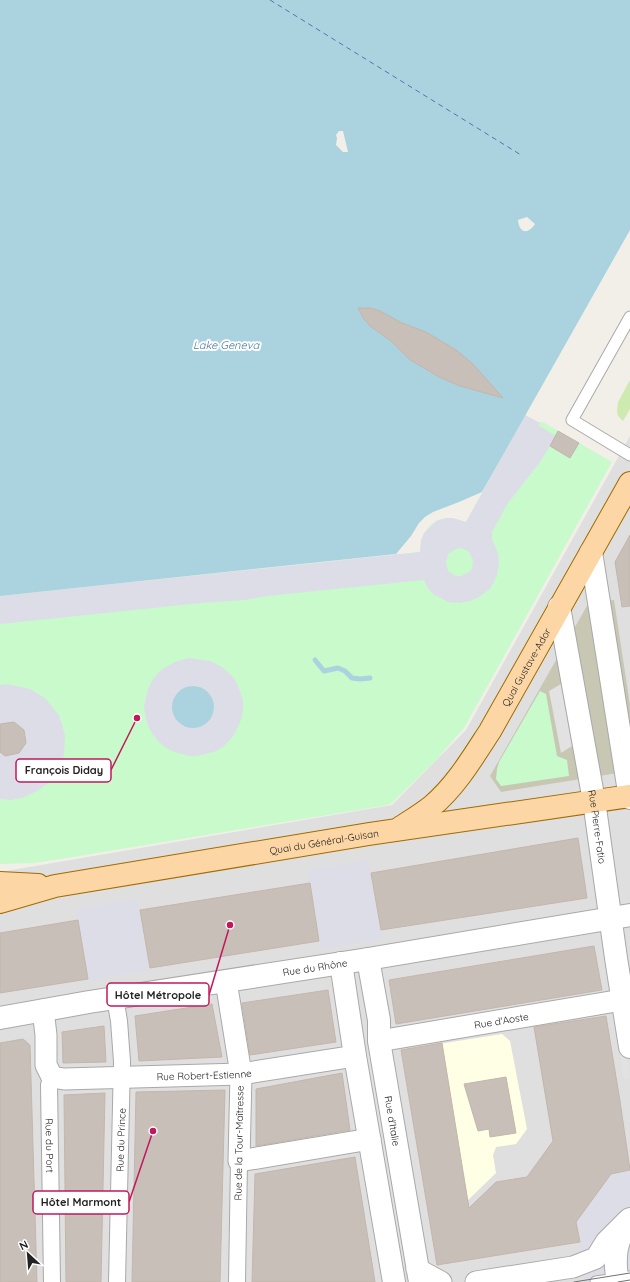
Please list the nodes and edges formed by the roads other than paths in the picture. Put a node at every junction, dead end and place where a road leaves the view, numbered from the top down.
1 (630, 317) edge
2 (630, 455) edge
3 (630, 483) edge
4 (591, 552) junction
5 (559, 607) junction
6 (630, 797) edge
7 (594, 801) junction
8 (395, 831) junction
9 (0, 883) edge
10 (55, 886) junction
11 (0, 902) edge
12 (620, 917) edge
13 (368, 959) junction
14 (341, 963) junction
15 (226, 981) junction
16 (115, 998) junction
17 (622, 1000) junction
18 (43, 1010) junction
19 (0, 1018) edge
20 (379, 1041) junction
21 (630, 1047) edge
22 (355, 1056) junction
23 (241, 1074) junction
24 (52, 1077) junction
25 (122, 1078) junction
26 (370, 1139) junction
27 (239, 1161) junction
28 (630, 1219) edge
29 (419, 1275) edge
30 (622, 1279) edge
31 (52, 1282) edge
32 (117, 1282) edge
33 (237, 1282) edge
34 (394, 1282) edge
35 (441, 1282) edge
36 (476, 1282) edge
37 (596, 1282) edge

1 - 2 lane
3 - 4 main road, Quai Gustave-Ador
4 - 5 main road, Quai Gustave-Ador
4 - 6 street
5 - 7 street, Rue Pierre-Fatio
5 - 8 main road, Quai Gustave-Ador
6 - 7 main road, Quai du Général-Guisan
7 - 8 main road, Quai du Général-Guisan
7 - 12 street, Rue Pierre-Fatio
8 - 10 main road, Quai du Général-Guisan
9 - 10 main road, Quai du Général-Guisan
10 - 11 main road, Quai du Général-Guisan
12 - 13 street, Rue du Rhône
12 - 17 street, Rue Pierre-Fatio
13 - 14 street, Rue du Rhône
13 - 20 street, Rue d'Italie
14 - 15 street, Rue du Rhône
14 - 22 street
15 - 16 street, Rue du Rhône
15 - 23 street, Rue de la Tour-Maîtresse
16 - 18 street, Rue du Rhône
16 - 25 street, Rue du Prince
17 - 20 street, Rue d'Aoste
17 - 21 street, Rue Pierre-Fatio
18 - 19 street, Rue du Rhône
18 - 24 street, Rue du Port
20 - 29 street, Rue d'Italie
22 - 23 street, Rue Robert-Estienne
22 - 26 street
23 - 25 street, Rue Robert-Estienne
23 - 27 street, Rue de la Tour-Maîtresse
24 - 25 street, Rue Robert-Estienne
24 - 31 street, Rue du Port
25 - 32 street, Rue du Prince
26 - 27 street
26 - 34 street
27 - 33 street, Rue de la Tour-Maîtresse
28 - 30 street
28 - 36 street
29 - 35 street
30 - 37 lane

